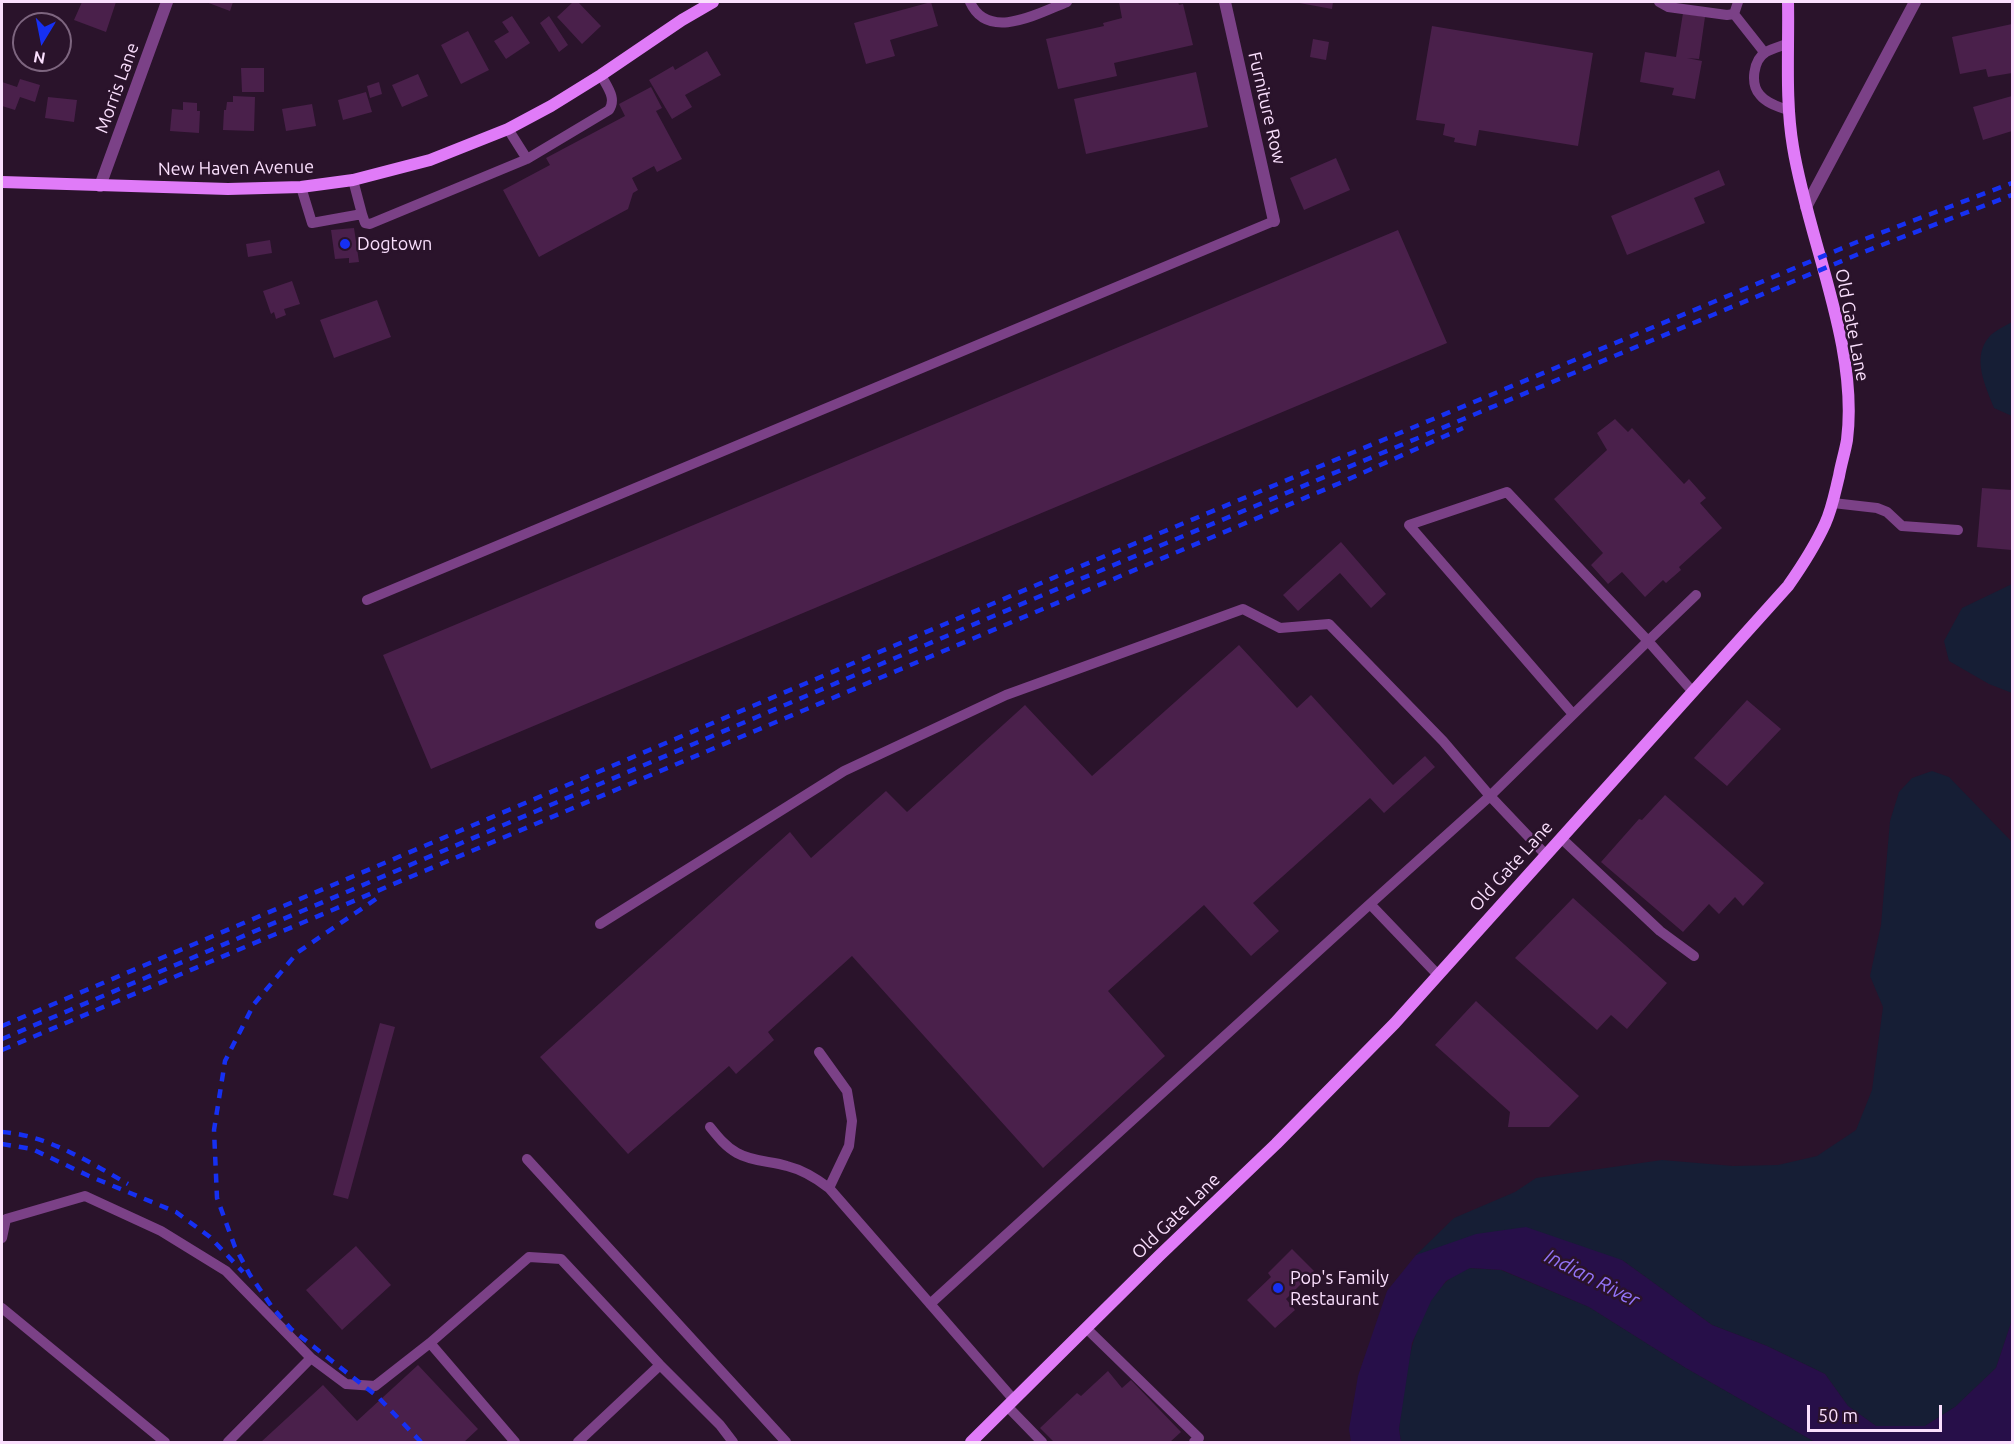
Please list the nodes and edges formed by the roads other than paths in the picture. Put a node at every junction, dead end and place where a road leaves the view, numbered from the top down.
1 (167, 2) edge
2 (713, 2) edge
3 (1067, 2) edge
4 (1225, 2) edge
5 (1659, 2) edge
6 (1738, 2) edge
7 (1788, 2) edge
8 (1915, 2) edge
9 (972, 5) edge
10 (1734, 14) junction
11 (1789, 43) junction
12 (1764, 52) junction
13 (601, 75) junction
14 (1790, 111) junction
15 (508, 129) junction
16 (527, 159) junction
17 (353, 180) junction
18 (2, 182) edge
19 (100, 186) junction
20 (301, 187) junction
21 (1806, 207) junction
22 (362, 214) junction
23 (1275, 221) joint
24 (1833, 502) junction
25 (1958, 530) dead end
26 (1696, 595) dead end
27 (367, 600) dead end
28 (1648, 641) junction
29 (1693, 692) junction
30 (1572, 713) junction
31 (1490, 796) junction
32 (1561, 838) junction
33 (1546, 855) junction
34 (1370, 904) junction
35 (600, 924) dead end
36 (1694, 956) dead end
37 (1438, 975) junction
38 (819, 1052) dead end
39 (710, 1127) dead end
40 (527, 1159) dead end
41 (829, 1188) junction
42 (2, 1238) edge
43 (930, 1304) junction
44 (2, 1308) edge
45 (1086, 1328) junction
46 (430, 1343) junction
47 (311, 1358) junction
48 (660, 1365) junction
49 (1011, 1403) junction
50 (1196, 1440) edge
51 (165, 1443) edge
52 (228, 1443) edge
53 (515, 1443) edge
54 (578, 1443) edge
55 (733, 1443) edge
56 (786, 1443) edge
57 (970, 1443) edge
58 (1042, 1443) edge

1 - 19 street, Morris Lane
2 - 13 main road, New Haven Avenue
3 - 9 lane
4 - 23 street, Furniture Row
5 - 10 lane
6 - 10 lane
7 - 11 main road, Old Gate Lane
8 - 21 street
10 - 12 lane
11 - 12 lane
11 - 14 main road, Old Gate Lane
12 - 14 lane
13 - 15 main road, New Haven Avenue
13 - 16 lane
14 - 21 main road, Old Gate Lane
15 - 16 lane
15 - 17 main road, New Haven Avenue
16 - 22 lane
17 - 20 main road, New Haven Avenue
17 - 22 lane
18 - 19 main road, New Haven Avenue
19 - 20 main road, New Haven Avenue
20 - 22 lane
21 - 24 main road, Old Gate Lane
23 - 27 lane
24 - 25 lane
24 - 29 main road, Old Gate Lane
26 - 28 lane
28 - 29 lane
28 - 30 lane
28 - 30 lane
29 - 32 main road, Old Gate Lane
30 - 31 lane
31 - 33 lane
31 - 34 lane
31 - 35 lane
32 - 33 main road, Old Gate Lane
32 - 36 lane
33 - 37 main road, Old Gate Lane
34 - 37 lane
34 - 43 lane
37 - 45 main road, Old Gate Lane
38 - 41 lane
39 - 41 lane
40 - 56 lane
41 - 43 lane
42 - 47 lane
43 - 49 lane
44 - 51 lane
45 - 49 main road, Old Gate Lane
45 - 50 lane
46 - 47 lane
46 - 48 lane
46 - 53 lane
47 - 52 lane
48 - 54 lane
48 - 55 lane
49 - 57 main road, Old Gate Lane
49 - 58 lane

